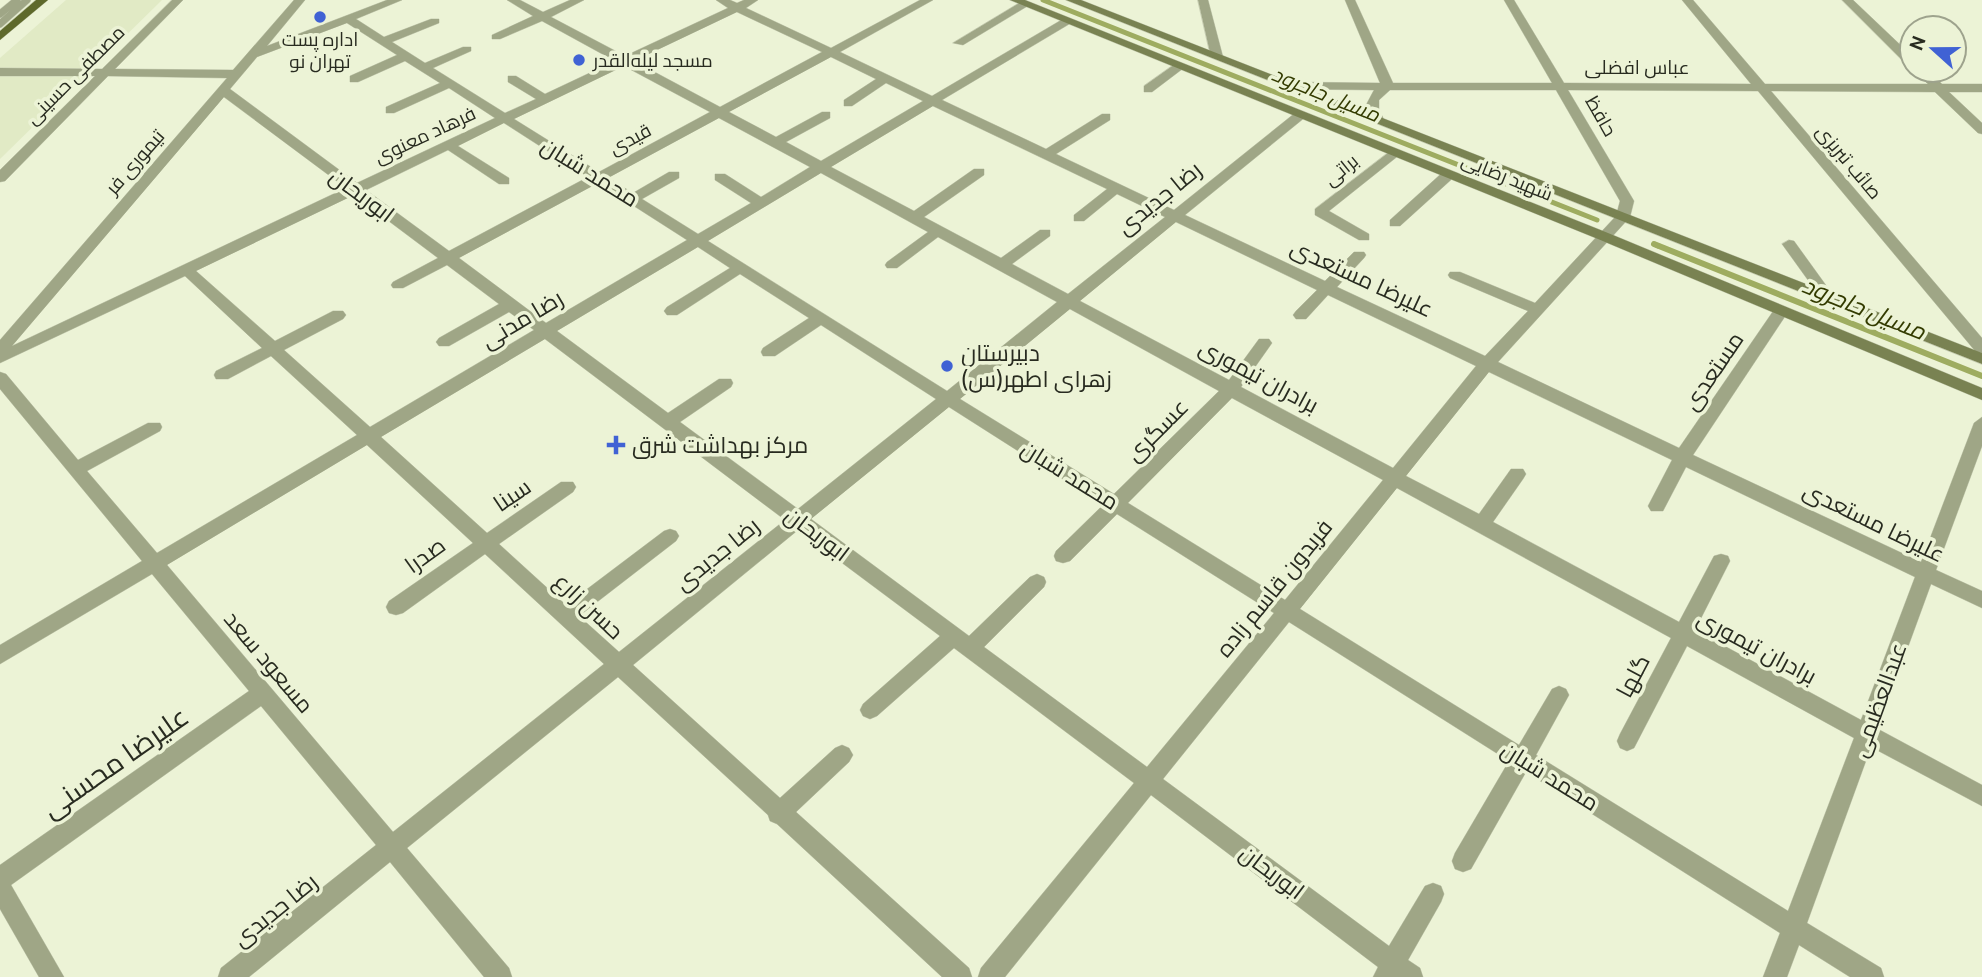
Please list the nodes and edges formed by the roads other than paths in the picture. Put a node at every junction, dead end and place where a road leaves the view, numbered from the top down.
1 (17, 0) edge
2 (27, 0) edge
3 (43, 0) edge
4 (178, 0) edge
5 (300, 0) edge
6 (397, 0) edge
7 (512, 0) edge
8 (579, 0) edge
9 (721, 0) edge
10 (753, 0) edge
11 (928, 0) edge
12 (1071, 0) edge
13 (1203, 0) edge
14 (1350, 0) edge
15 (1508, 0) edge
16 (1687, 0) edge
17 (1847, 0) edge
18 (1020, 2) edge
19 (737, 8) junction
20 (0, 14) edge
21 (541, 16) junction
22 (348, 19) junction
23 (435, 21) dead end
24 (1067, 21) junction
25 (0, 24) edge
26 (0, 37) edge
27 (496, 37) dead end
28 (384, 41) junction
29 (959, 43) dead end
30 (467, 49) dead end
31 (1898, 49) edge
32 (831, 52) junction
33 (253, 55) junction
34 (406, 55) junction
35 (1217, 57) junction
36 (625, 61) junction
37 (425, 67) junction
38 (1179, 67) junction
39 (0, 72) edge
40 (104, 74) junction
41 (236, 74) junction
42 (885, 78) junction
43 (354, 79) dead end
44 (512, 79) dead end
45 (448, 84) junction
46 (1934, 84) edge
47 (1291, 86) junction
48 (1388, 86) junction
49 (1562, 86) junction
50 (1762, 88) junction
51 (1938, 88) junction
52 (1982, 88) edge
53 (1148, 89) dead end
54 (223, 90) junction
55 (545, 99) junction
56 (933, 101) junction
57 (848, 103) dead end
58 (390, 110) dead end
59 (719, 112) junction
60 (826, 115) dead end
61 (1300, 116) junction
62 (1106, 117) dead end
63 (505, 118) junction
64 (1378, 120) junction
65 (1982, 131) edge
66 (775, 142) junction
67 (449, 145) junction
68 (1393, 153) junction
69 (1046, 155) junction
70 (821, 167) junction
71 (979, 172) dead end
72 (1448, 174) junction
73 (674, 175) dead end
74 (598, 177) junction
75 (720, 177) dead end
76 (0, 178) edge
77 (504, 181) dead end
78 (1116, 188) junction
79 (354, 189) junction
80 (632, 199) junction
81 (761, 203) junction
82 (1175, 216) junction
83 (1623, 217) junction
84 (914, 218) junction
85 (1079, 218) dead end
86 (1395, 223) dead end
87 (938, 231) junction
88 (1045, 233) dead end
89 (1602, 236) junction
90 (1364, 237) dead end
91 (698, 241) junction
92 (1789, 244) dead end
93 (1359, 256) dead end
94 (447, 258) junction
95 (892, 265) dead end
96 (1002, 265) junction
97 (741, 268) junction
98 (186, 270) junction
99 (1455, 275) dead end
100 (398, 285) dead end
101 (1327, 288) junction
102 (1828, 298) junction
103 (1069, 302) junction
104 (509, 305) junction
105 (1536, 309) junction
106 (1781, 310) junction
107 (672, 311) dead end
108 (338, 315) dead end
109 (1301, 315) dead end
110 (821, 318) junction
111 (545, 331) junction
112 (444, 342) dead end
113 (1264, 342) dead end
114 (1982, 348) edge
115 (272, 349) junction
116 (0, 350) edge
117 (769, 352) dead end
118 (0, 358) edge
119 (1982, 359) edge
120 (1487, 364) junction
121 (222, 376) dead end
122 (0, 377) edge
123 (725, 383) dead end
124 (1231, 389) junction
125 (1982, 394) edge
126 (948, 399) junction
127 (667, 422) junction
128 (1982, 423) edge
129 (154, 427) dead end
130 (368, 437) junction
131 (1682, 457) junction
132 (76, 469) junction
133 (1517, 474) dead end
134 (1395, 477) junction
135 (567, 487) dead end
136 (1115, 503) junction
137 (1657, 506) dead end
138 (798, 520) junction
139 (1481, 525) junction
140 (670, 536) dead end
141 (484, 543) junction
142 (1063, 556) dead end
143 (1721, 561) dead end
144 (155, 563) junction
145 (1926, 574) junction
146 (1037, 582) dead end
147 (1982, 600) edge
148 (396, 607) dead end
149 (1288, 610) junction
150 (564, 617) junction
151 (1683, 634) junction
152 (962, 642) junction
153 (0, 655) edge
154 (617, 666) junction
155 (263, 693) junction
156 (1559, 695) dead end
157 (870, 710) dead end
158 (1866, 734) junction
159 (1627, 741) dead end
160 (842, 755) dead end
161 (1523, 758) junction
162 (1150, 780) junction
163 (1982, 796) edge
164 (778, 814) junction
165 (392, 847) junction
166 (1463, 861) dead end
167 (0, 878) edge
168 (0, 887) edge
169 (1433, 894) dead end
170 (1794, 928) junction
171 (1396, 972) edge
172 (52, 977) edge
173 (230, 977) edge
174 (500, 977) edge
175 (960, 977) edge
176 (990, 977) edge
177 (1776, 977) edge
178 (1872, 977) edge

1 - 20 lane
2 - 25 lane
3 - 26 main road
4 - 40 street, مصطفی حسینی
5 - 33 street, تیموری فر
6 - 22 street
7 - 21 street, برادران تیموری
8 - 21 street
9 - 19 street, علیرضا مستعدی
10 - 19 street, فرهاد معنوی
11 - 32 street, قیدی
12 - 35 main road, شهید رضایی
13 - 35 street
14 - 48 street
15 - 49 street, حافظ
16 - 50 street, صائب تبریزی
17 - 31 street
18 - 24 main road, شهید رضایی
18 - 29 street
19 - 32 street, علیرضا مستعدی
19 - 36 street, فرهاد معنوی
21 - 27 street
21 - 36 street, برادران تیموری
22 - 28 street, محمد شبان
22 - 33 street
23 - 28 street
24 - 38 main road, شهید رضایی
24 - 56 street, رضا مدنی
28 - 34 street, محمد شبان
30 - 37 street
32 - 42 street, علیرضا مستعدی
32 - 59 street, قیدی
33 - 41 street, تیموری فر
34 - 37 street, محمد شبان
34 - 43 street
35 - 47 main road, شهید رضایی
36 - 55 street, فرهاد معنوی
36 - 59 street, برادران تیموری
37 - 45 street, محمد شبان
38 - 53 street
38 - 61 main road, شهید رضایی
39 - 40 street
40 - 41 street
40 - 76 street, مصطفی حسینی
41 - 54 street, تیموری فر
42 - 56 street, علیرضا مستعدی
42 - 57 street
44 - 55 street
45 - 58 street
45 - 63 street, محمد شبان
46 - 51 street
47 - 48 street, عباس افضلی
47 - 64 main road, شهید رضایی
48 - 49 street, عباس افضلی
48 - 64 street
49 - 50 street, عباس افضلی
49 - 83 street, حافظ
50 - 51 street, عباس افضلی
50 - 114 street, صائب تبریزی
51 - 52 street, عباس افضلی
51 - 65 street
54 - 79 street, ابوریحان
54 - 116 street, تیموری فر
55 - 63 street, فرهاد معنوی
56 - 69 street, علیرضا مستعدی
56 - 70 street, رضا مدنی
59 - 66 street, برادران تیموری
59 - 74 street, قیدی
60 - 66 street
61 - 68 main road, شهید رضایی
61 - 82 street, رضا جدیدی
62 - 69 street
63 - 67 street, فرهاد معنوی
63 - 74 street, محمد شبان
64 - 83 main road, شهید رضایی
66 - 70 street, برادران تیموری
67 - 77 street
67 - 79 street, فرهاد معنوی
68 - 72 main road, شهید رضایی
68 - 90 street, براتی
69 - 78 street, علیرضا مستعدی
70 - 81 street, رضا مدنی
70 - 84 street, برادران تیموری
71 - 84 street
72 - 86 street
72 - 89 main road, شهید رضایی
73 - 80 street
74 - 80 street, محمد شبان
74 - 94 street, قیدی
75 - 81 street
78 - 82 street, علیرضا مستعدی
78 - 85 street
79 - 94 street, ابوریحان
79 - 98 street, فرهاد معنوی
80 - 91 street, محمد شبان
81 - 91 street, رضا مدنی
82 - 101 street, علیرضا مستعدی
82 - 103 street, رضا جدیدی
83 - 89 street, فریدون قاسم زاده
83 - 102 main road, شهید رضایی
84 - 87 street, برادران تیموری
87 - 95 street
87 - 96 street, برادران تیموری
88 - 96 street
89 - 105 street, فریدون قاسم زاده
89 - 106 main road, شهید رضایی
91 - 97 street, محمد شبان
91 - 111 street, رضا مدنی
92 - 102 street
93 - 101 street
94 - 100 street, قیدی
94 - 104 street, ابوریحان
96 - 103 street, برادران تیموری
97 - 107 street
97 - 110 street, محمد شبان
98 - 115 street, حسن زارع
98 - 118 street, فرهاد معنوی
99 - 105 street
101 - 109 street
101 - 120 street, علیرضا مستعدی
102 - 119 main road, شهید رضایی
103 - 124 street, برادران تیموری
103 - 126 street, رضا جدیدی
104 - 111 street, ابوریحان
104 - 112 street
105 - 120 street, فریدون قاسم زاده
106 - 125 main road, شهید رضایی
106 - 131 street, مستعدی
108 - 115 street
110 - 117 street
110 - 126 street, محمد شبان
111 - 127 street, ابوریحان
111 - 130 street, رضا مدنی
113 - 124 street, عسگری
115 - 121 street
115 - 130 street, حسن زارع
120 - 131 street, علیرضا مستعدی
120 - 134 street, فریدون قاسم زاده
122 - 132 street, مسعود سعد
123 - 127 street
124 - 134 street, برادران تیموری
124 - 136 street, عسگری
126 - 136 street, محمد شبان
126 - 138 street, رضا جدیدی
127 - 138 street, ابوریحان
128 - 145 street, عبدالعظیمی
129 - 132 street
130 - 141 street, حسن زارع
130 - 144 street, رضا مدنی
131 - 137 street, مستعدی
131 - 145 street, علیرضا مستعدی
132 - 144 street, مسعود سعد
133 - 139 street
134 - 139 street, برادران تیموری
134 - 149 street, فریدون قاسم زاده
135 - 141 street, سینا
136 - 142 street, عسگری
136 - 149 street, محمد شبان
138 - 152 street, ابوریحان
138 - 154 street, رضا جدیدی
139 - 151 street, برادران تیموری
140 - 150 street
141 - 148 street, صدرا
141 - 150 street, حسن زارع
143 - 151 street, گلها
144 - 153 street, رضا مدنی
144 - 155 street, مسعود سعد
145 - 147 street, علیرضا مستعدی
145 - 158 street, عبدالعظیمی
146 - 152 street
149 - 161 street, محمد شبان
149 - 162 street, فریدون قاسم زاده
150 - 154 street, حسن زارع
151 - 158 street, برادران تیموری
151 - 159 street, گلها
152 - 157 street
152 - 162 street, ابوریحان
154 - 164 street, حسن زارع
154 - 165 street, رضا جدیدی
155 - 165 street, مسعود سعد
155 - 167 street, علیرضا محسنی
156 - 161 street
158 - 163 street, برادران تیموری
158 - 170 street, عبدالعظیمی
160 - 164 street
161 - 166 street
161 - 170 street, محمد شبان
162 - 171 street, ابوریحان
162 - 176 street, فریدون قاسم زاده
164 - 175 street, حسن زارع
165 - 173 street, رضا جدیدی
165 - 174 street, مسعود سعد
168 - 172 street
169 - 171 street
170 - 177 street, عبدالعظیمی
170 - 178 street, محمد شبان

